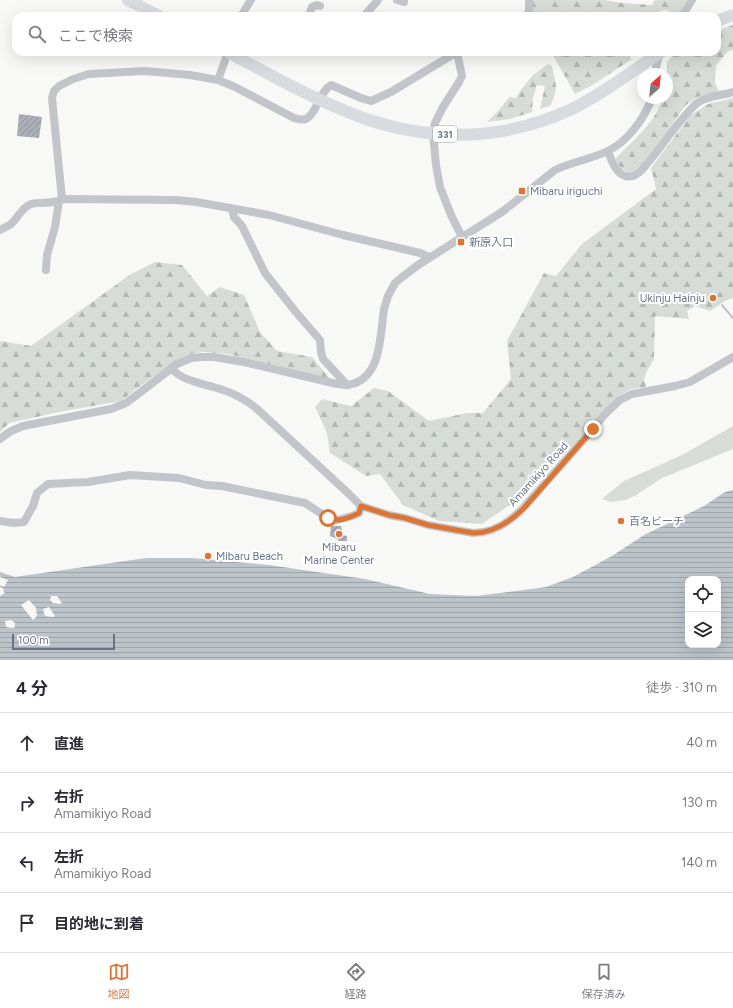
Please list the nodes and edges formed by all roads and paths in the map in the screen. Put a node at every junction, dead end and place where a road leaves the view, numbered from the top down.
1 (128, 0) edge
2 (250, 0) edge
3 (378, 0) edge
4 (529, 0) edge
5 (692, 0) edge
6 (320, 6) dead end
7 (151, 12) edge
8 (243, 12) edge
9 (310, 12) edge
10 (367, 12) edge
11 (528, 12) edge
12 (684, 12) edge
13 (733, 16) edge
14 (721, 20) edge
15 (227, 56) edge
16 (236, 56) edge
17 (450, 56) edge
18 (457, 56) edge
19 (655, 56) edge
20 (659, 56) edge
21 (657, 68) edge
22 (218, 80) junction
23 (733, 92) edge
24 (320, 100) junction
25 (650, 104) edge
26 (434, 133) junction
27 (608, 151) junction
28 (60, 200) junction
29 (232, 209) junction
30 (0, 230) edge
31 (462, 237) junction
32 (429, 257) junction
33 (46, 270) dead end
34 (733, 357) edge
35 (171, 368) junction
36 (347, 385) junction
37 (0, 439) edge
38 (361, 506) junction
39 (0, 521) edge

1 - 7 highway
2 - 8 street
3 - 10 street
4 - 11 street
5 - 12 street
6 - 9 street
13 - 14 highway
15 - 22 street
16 - 24 highway, 331
17 - 24 street
18 - 26 street
19 - 26 highway, 331
20 - 21 street
22 - 24 street
22 - 28 street
23 - 27 street
24 - 26 highway, 331
25 - 27 street
26 - 31 street
27 - 31 street
28 - 29 street
28 - 30 street
28 - 33 street
29 - 32 street
29 - 36 street
31 - 32 street
32 - 36 street
34 - 38 street, Amamikiyo Road
35 - 36 street
35 - 37 street
35 - 38 street
38 - 39 street

